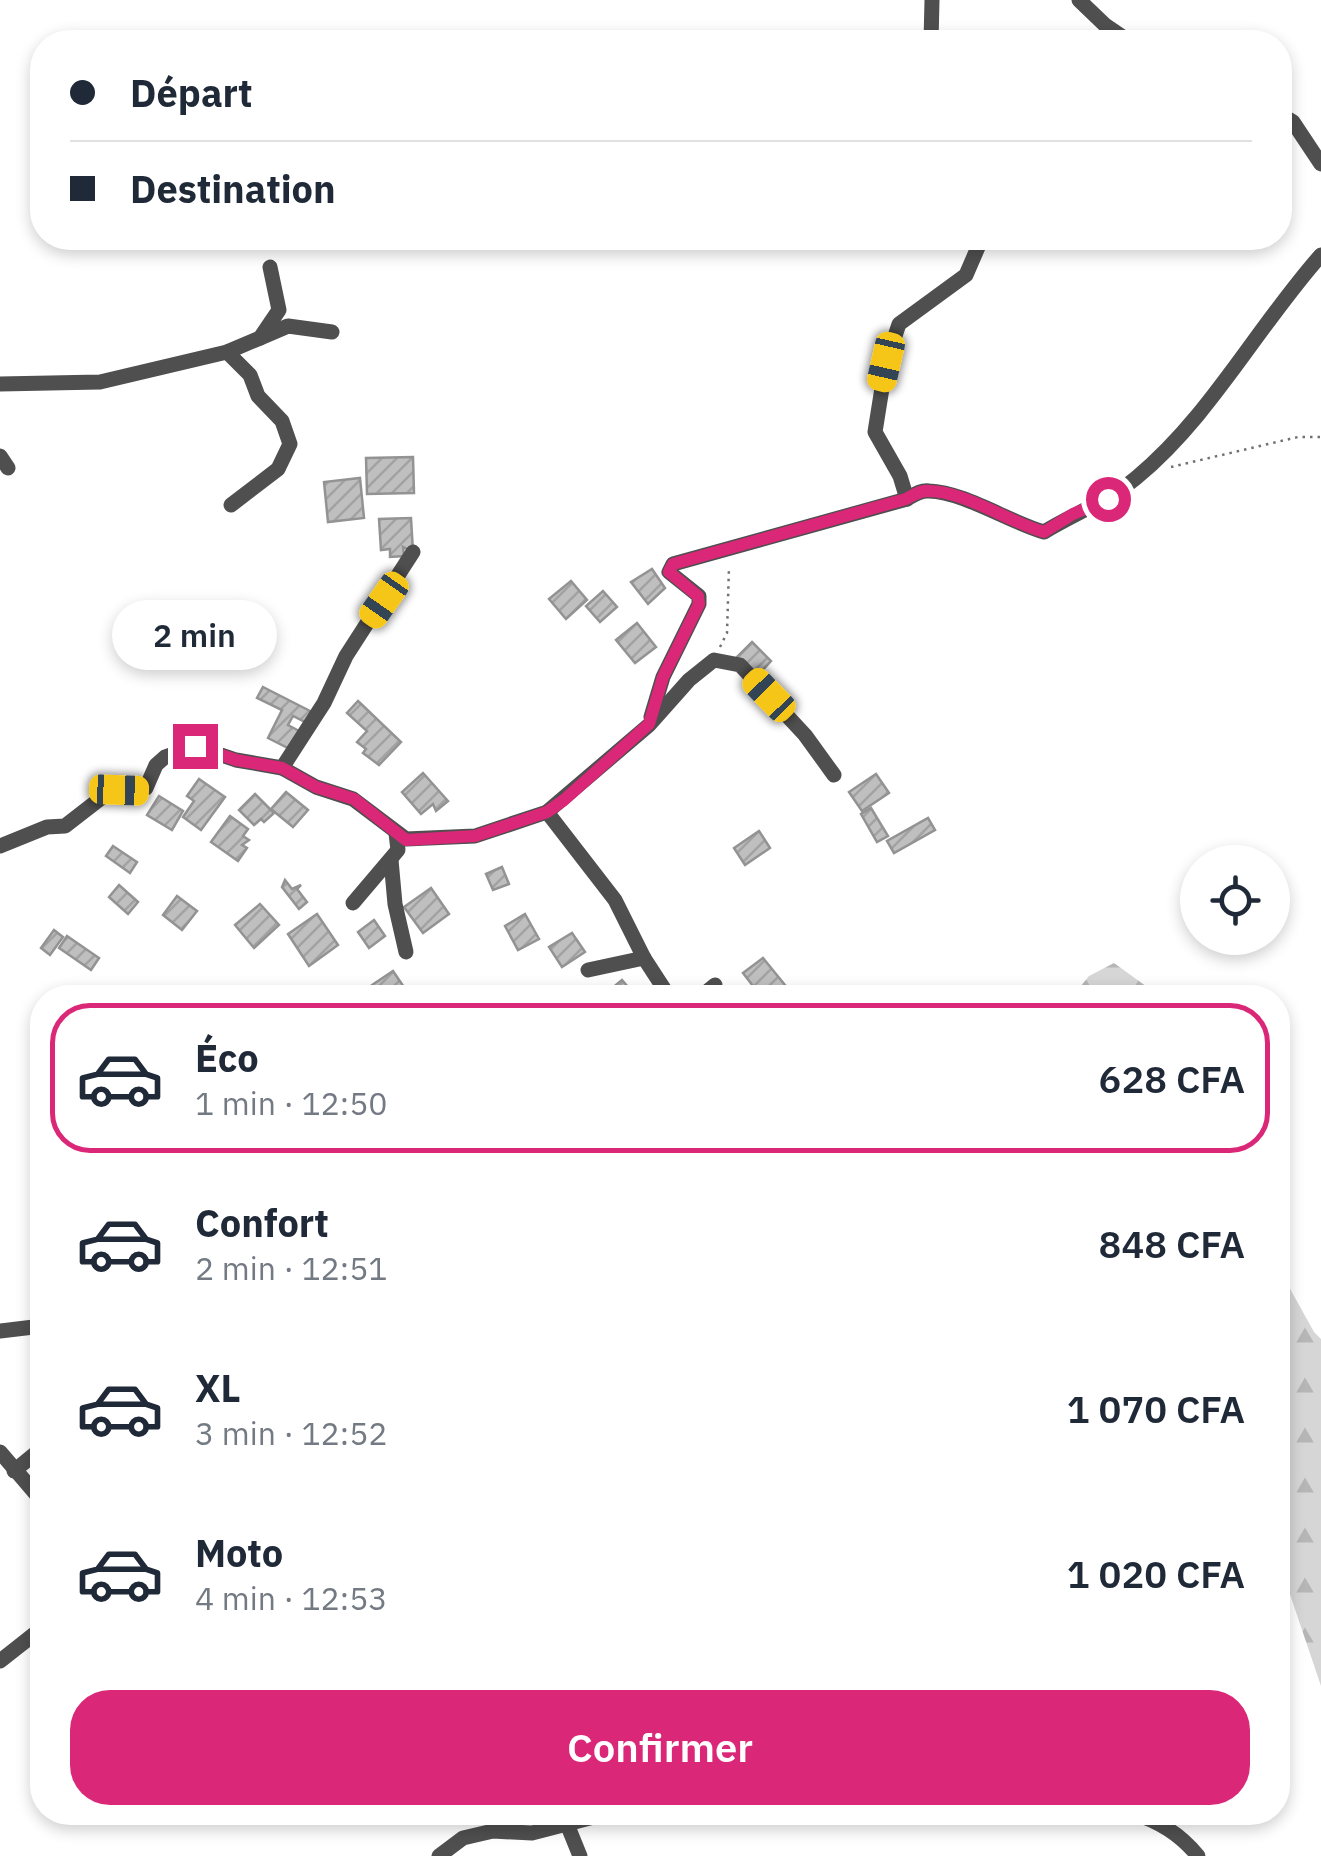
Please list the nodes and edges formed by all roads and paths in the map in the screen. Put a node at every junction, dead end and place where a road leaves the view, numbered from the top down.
1 (932, 0) edge
2 (1080, 0) edge
3 (931, 30) edge
4 (1112, 30) edge
5 (1292, 121) edge
6 (1321, 164) edge
7 (977, 250) edge
8 (1321, 255) edge
9 (270, 267) dead end
10 (332, 332) dead end
11 (260, 338) junction
12 (227, 352) junction
13 (0, 384) edge
14 (1321, 437) edge
15 (1173, 467) dead end
16 (906, 499) junction
17 (231, 506) dead end
18 (730, 550) junction
19 (413, 552) dead end
20 (718, 660) junction
21 (649, 724) junction
22 (282, 768) junction
23 (834, 775) dead end
24 (547, 812) junction
25 (396, 833) junction
26 (0, 846) edge
27 (391, 860) junction
28 (352, 904) dead end
29 (406, 952) dead end
30 (644, 958) junction
31 (588, 970) dead end
32 (662, 985) edge
33 (30, 1327) edge
34 (0, 1330) edge
35 (0, 1452) edge
36 (30, 1458) edge
37 (14, 1471) junction
38 (30, 1489) edge
39 (30, 1637) edge
40 (0, 1661) edge
41 (563, 1825) edge
42 (567, 1825) edge
43 (1162, 1825) edge
44 (439, 1856) edge
45 (580, 1856) edge
46 (1198, 1856) edge

1 - 3 street
2 - 4 street
5 - 6 street
7 - 16 street
8 - 16 street
9 - 11 street
10 - 11 street
11 - 12 street
12 - 13 street
12 - 17 street
14 - 15 path
16 - 18 street
18 - 20 path
18 - 21 street
19 - 22 street
20 - 21 street
20 - 23 street
21 - 24 street
22 - 25 street
22 - 26 street
24 - 25 street
24 - 30 street
25 - 27 street
27 - 28 street
27 - 29 street
30 - 31 street
30 - 32 street
33 - 34 street
35 - 37 street
36 - 37 street
37 - 38 street
39 - 40 street
41 - 44 street
42 - 45 street
43 - 46 street

